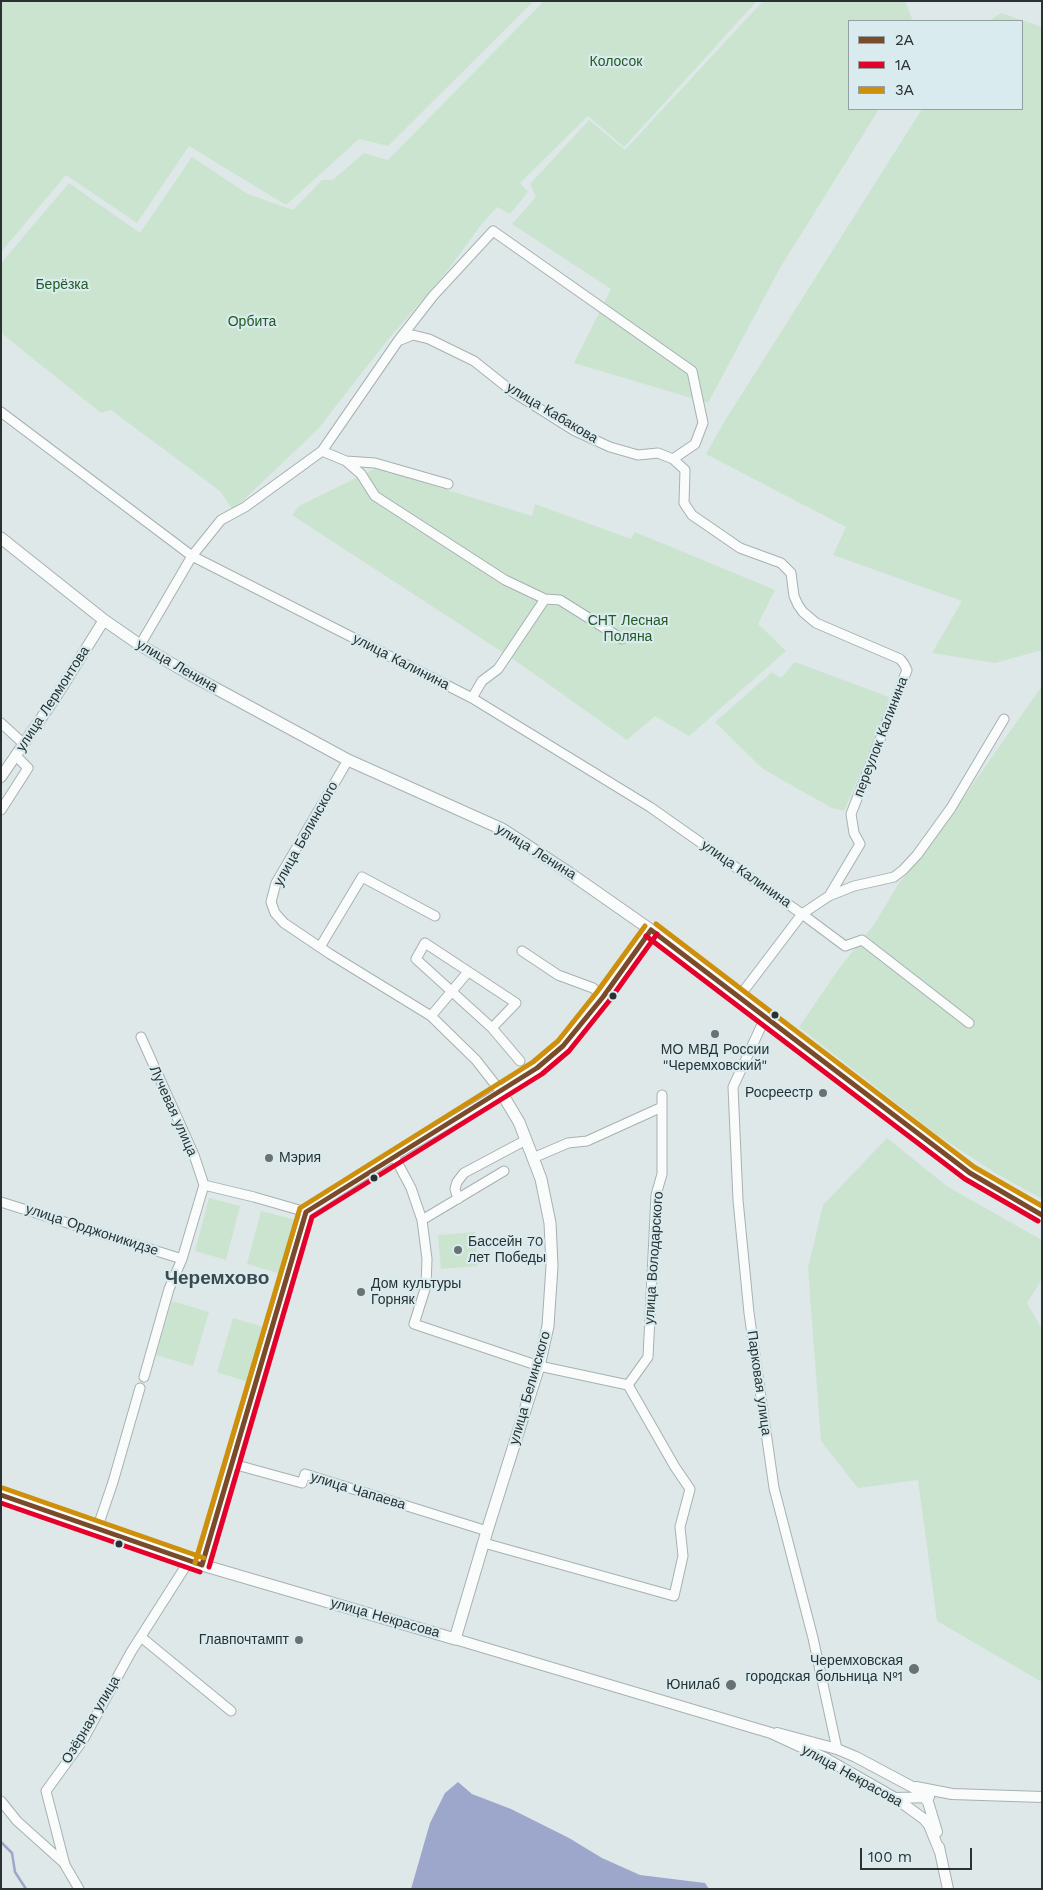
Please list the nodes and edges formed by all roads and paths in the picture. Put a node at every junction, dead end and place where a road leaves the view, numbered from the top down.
1 (398, 341) junction
2 (1, 412) edge
3 (322, 451) junction
4 (673, 459) junction
5 (346, 461) junction
6 (448, 484) dead end
7 (1, 538) edge
8 (192, 556) junction
9 (545, 599) junction
10 (104, 620) junction
11 (622, 639) dead end
12 (140, 645) junction
13 (472, 698) junction
14 (1004, 719) dead end
15 (1, 723) edge
16 (24, 744) junction
17 (16, 756) junction
18 (348, 760) junction
19 (1, 777) edge
20 (1, 810) edge
21 (829, 896) junction
22 (802, 914) junction
23 (435, 916) dead end
24 (651, 930) junction
25 (320, 948) junction
26 (522, 951) dead end
27 (468, 972) junction
28 (452, 992) junction
29 (603, 997) junction
30 (739, 997) junction
31 (431, 1016) junction
32 (765, 1018) junction
33 (969, 1022) dead end
34 (492, 1028) junction
35 (141, 1037) dead end
36 (520, 1061) dead end
37 (501, 1092) junction
38 (662, 1095) dead end
39 (662, 1107) junction
40 (526, 1140) junction
41 (394, 1156) junction
42 (533, 1158) junction
43 (504, 1171) dead end
44 (204, 1185) junction
45 (458, 1199) junction
46 (1, 1202) edge
47 (306, 1212) junction
48 (1042, 1215) edge
49 (422, 1220) junction
50 (182, 1259) junction
51 (539, 1366) junction
52 (144, 1377) dead end
53 (628, 1385) junction
54 (140, 1388) dead end
55 (233, 1464) junction
56 (1, 1495) edge
57 (97, 1529) junction
58 (487, 1530) junction
59 (484, 1543) junction
60 (189, 1561) junction
61 (202, 1565) junction
62 (141, 1637) junction
63 (456, 1639) junction
64 (231, 1710) dead end
65 (771, 1733) junction
66 (836, 1749) junction
67 (908, 1785) junction
68 (952, 1794) junction
69 (1042, 1797) edge
70 (895, 1798) junction
71 (926, 1798) junction
72 (1, 1801) edge
73 (930, 1810) junction
74 (928, 1825) junction
75 (940, 1852) junction
76 (65, 1865) junction
77 (79, 1889) edge
78 (948, 1889) edge

1 - 3 street
1 - 4 street, улица Кабакова
1 - 4 street
2 - 8 street, улица Калинина
3 - 5 street
3 - 8 street
4 - 21 street, переулок Калинина
5 - 6 street
5 - 9 street
7 - 10 main road, улица Ленина
8 - 12 street
8 - 13 street, улица Калинина
9 - 11 street
9 - 13 street
10 - 12 main road, улица Ленина
10 - 16 street, улица Лермонтова
12 - 18 main road, улица Ленина
13 - 22 street, улица Калинина
14 - 21 street
15 - 16 street
16 - 17 street, улица Лермонтова
17 - 19 street, улица Лермонтова
17 - 20 street
18 - 24 main road, улица Ленина
18 - 25 street, улица Белинского
21 - 22 street
22 - 30 street
22 - 33 street, улица Калинина
23 - 25 street
24 - 29 main road
24 - 30 main road, улица Ленина
25 - 31 street, улица Белинского
26 - 29 street
27 - 28 street
27 - 28 street
27 - 34 street
28 - 31 street
28 - 34 street
29 - 37 main road
30 - 32 main road, улица Ленина
31 - 37 street, улица Белинского
32 - 48 main road, улица Ленина
32 - 66 street, Парковая улица
34 - 36 street
35 - 44 street, Лучевая улица
37 - 40 main road, улица Белинского
37 - 41 street
38 - 39 street, улица Володарского
39 - 42 street
39 - 53 street, улица Володарского
40 - 42 main road, улица Белинского
40 - 45 street
41 - 47 street
41 - 49 street
42 - 51 main road, улица Белинского
43 - 45 street
44 - 47 street
44 - 50 street
45 - 49 street
46 - 50 street, улица Орджоникидзе
47 - 55 street
49 - 51 street
50 - 52 street
51 - 53 street
51 - 58 main road, улица Белинского
53 - 59 street
54 - 57 street
55 - 58 street, улица Чапаева
55 - 61 street
56 - 57 main road, улица Некрасова
57 - 60 main road, улица Некрасова
58 - 59 main road, улица Белинского
59 - 63 main road, улица Белинского
60 - 61 main road, улица Некрасова
60 - 62 street, Озёрная улица
61 - 63 main road, улица Некрасова
62 - 64 street
62 - 76 street, Озёрная улица
63 - 65 street, улица Некрасова
65 - 66 street, улица Некрасова
65 - 70 street, улица Некрасова
66 - 67 street, улица Некрасова
67 - 68 street
67 - 71 street
68 - 69 street
68 - 71 street
68 - 73 street
70 - 71 street
70 - 74 street, улица Некрасова
71 - 73 street
72 - 76 street
73 - 74 street
73 - 75 street
74 - 75 street, улица Некрасова
75 - 78 street
76 - 77 street, Озёрная улица

